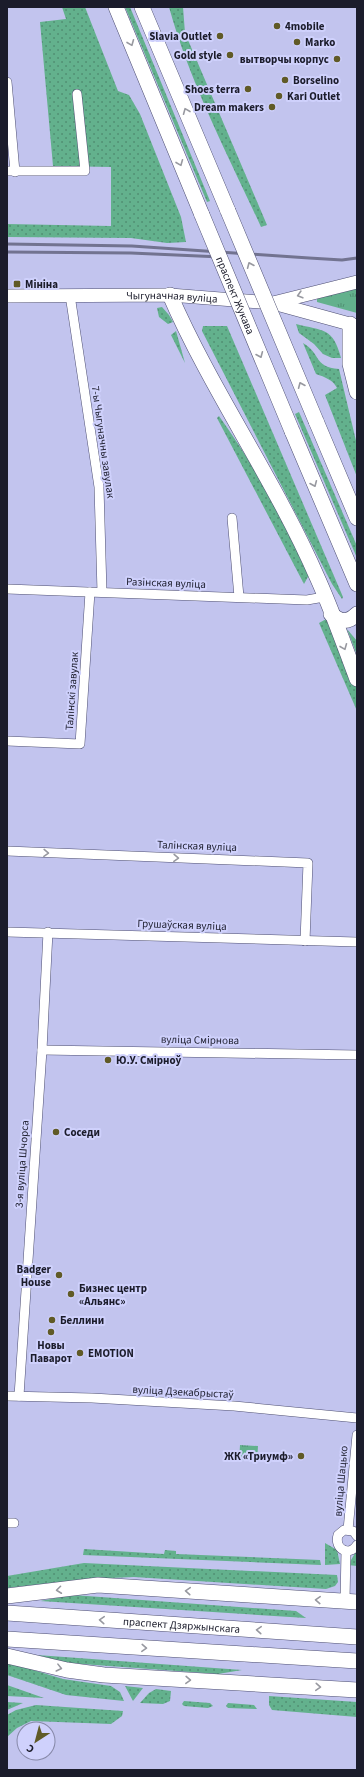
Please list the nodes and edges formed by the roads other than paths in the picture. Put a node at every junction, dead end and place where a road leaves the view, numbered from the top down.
1 (116, 7) edge
2 (142, 7) edge
3 (7, 82) edge
4 (78, 94) dead end
5 (11, 172) edge
6 (357, 282) edge
7 (70, 295) junction
8 (170, 295) junction
9 (7, 296) edge
10 (274, 303) junction
11 (354, 325) edge
12 (357, 392) edge
13 (232, 518) dead end
14 (357, 518) edge
15 (357, 584) edge
16 (7, 589) edge
17 (90, 592) junction
18 (102, 592) junction
19 (239, 597) junction
20 (324, 597) junction
21 (331, 614) junction
22 (357, 614) edge
23 (357, 679) edge
24 (7, 741) edge
25 (7, 851) edge
26 (7, 932) edge
27 (48, 932) junction
28 (305, 941) junction
29 (357, 942) edge
30 (42, 1050) junction
31 (357, 1055) edge
32 (7, 1396) edge
33 (19, 1396) junction
34 (357, 1418) edge
35 (357, 1435) edge
36 (348, 1530) junction
37 (357, 1536) edge
38 (357, 1544) edge
39 (346, 1551) junction
40 (7, 1596) edge
41 (351, 1601) edge
42 (7, 1613) edge
43 (357, 1637) edge
44 (7, 1639) edge
45 (7, 1656) edge
46 (357, 1661) edge
47 (357, 1690) edge

1 -> 15 main road, праспект Жукава, bridge
14 -> 2 main road, bridge
3 - 5 street
4 - 5 street
6 -> 10 main road
7 - 8 main road, Чыгуначная вуліца
7 - 9 main road, Чыгуначная вуліца
7 - 18 street, 7-ы Чыгуначны завулак
8 - 10 main road, Чыгуначная вуліца
8 - 20 main road
10 - 11 main road, Чыгуначная вуліца
11 - 12 main road
13 - 19 street
16 - 17 street, Разінская вуліца
17 - 18 street, Разінская вуліца
17 - 24 street, Талінскі завулак
18 - 19 street, Разінская вуліца
19 - 20 street, Разінская вуліца
20 - 21 main road
21 - 22 main road
21 -> 23 main road
25 -> 28 street, Талінская вуліца
26 - 27 street, Грушаўская вуліца
27 - 28 street, Грушаўская вуліца
27 - 30 street, 3-я вуліца Шчорса
28 - 29 street, Грушаўская вуліца
30 - 31 street, вуліца Смірнова
30 - 33 street, 3-я вуліца Шчорса
32 - 33 street, вуліца Дзекабрыстаў
33 - 34 street, вуліца Дзекабрыстаў
35 - 36 street, вуліца Шацько
36 - 37 street, вуліца Шацько
36 - 39 street, вуліца Шацько
38 - 39 street
39 - 41 street, вуліца Шацько
41 -> 40 main road
43 -> 42 main road, праспект Дзяржынскага
44 -> 46 main road
45 -> 47 main road

